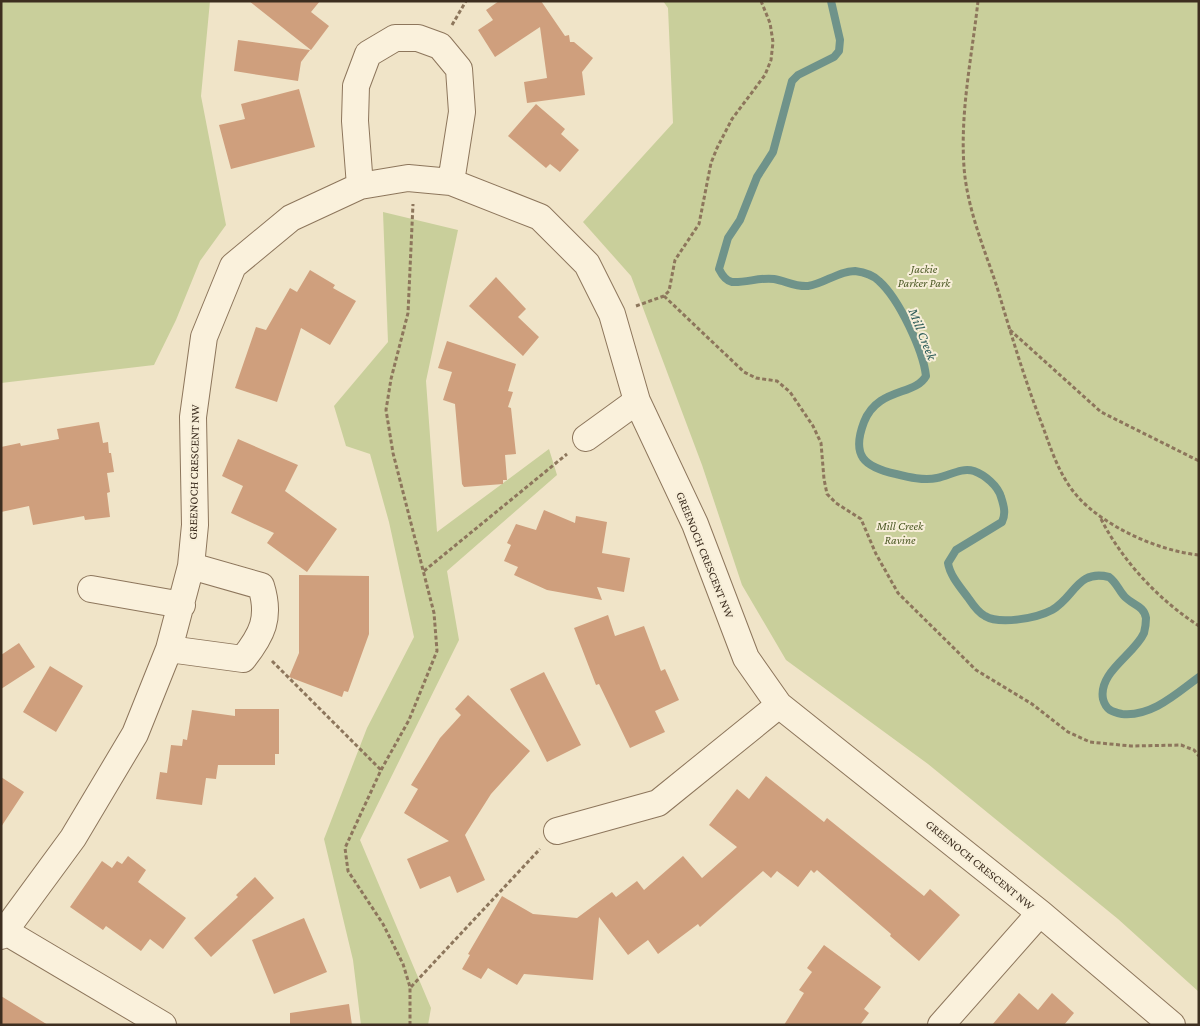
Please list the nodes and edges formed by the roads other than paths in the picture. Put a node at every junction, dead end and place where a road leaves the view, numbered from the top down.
1 (451, 182) junction
2 (360, 186) junction
3 (637, 401) junction
4 (586, 438) road end
5 (191, 566) junction
6 (91, 589) dead end
7 (182, 605) junction
8 (169, 649) junction
9 (779, 705) junction
10 (557, 831) road end
11 (1040, 913) junction
12 (2, 932) edge
13 (163, 1025) edge
14 (941, 1025) edge
15 (1172, 1025) edge

1 - 2 street, GREENOCH CRESCENT NW
1 - 2 street
1 - 3 street, GREENOCH CRESCENT NW
2 - 5 street, GREENOCH CRESCENT NW
3 - 4 street
3 - 9 street, GREENOCH CRESCENT NW
5 - 7 street, GREENOCH CRESCENT NW
5 - 8 street
6 - 7 street
7 - 8 street, GREENOCH CRESCENT NW
8 - 12 street, GREENOCH CRESCENT NW
9 - 10 street
9 - 11 street, GREENOCH CRESCENT NW
11 - 14 street, GREENOCH CRESCENT NW
11 - 15 street, GREENOCH CRESCENT NW
12 - 13 street, GREENOCH CRESCENT NW

